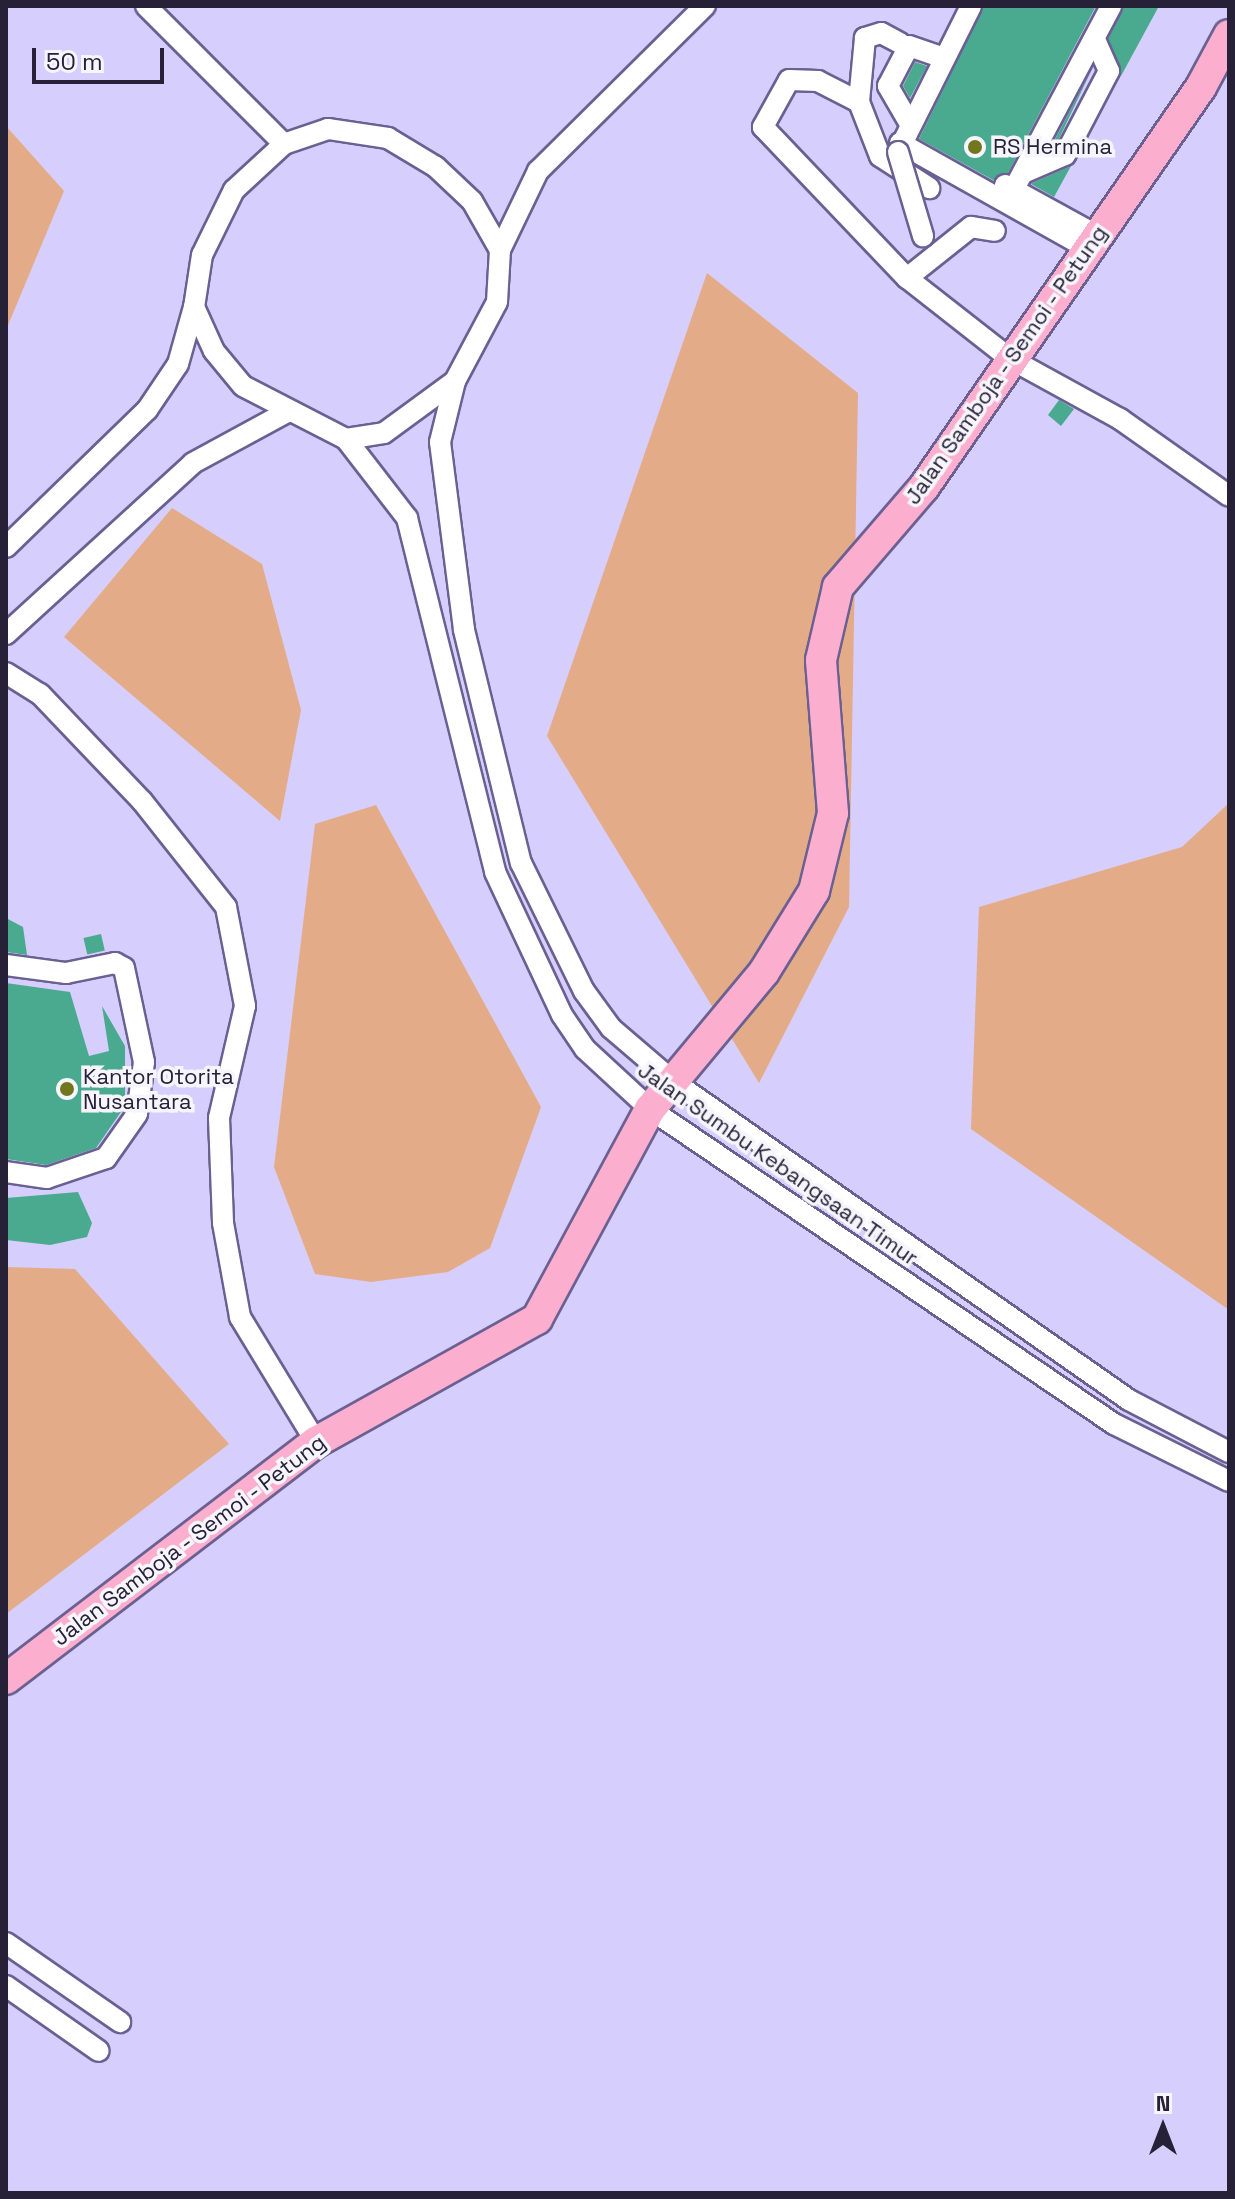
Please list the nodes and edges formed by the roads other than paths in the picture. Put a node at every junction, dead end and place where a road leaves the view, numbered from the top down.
1 (146, 6) edge
2 (705, 6) edge
3 (971, 6) edge
4 (1111, 6) edge
5 (1229, 35) edge
6 (1094, 38) junction
7 (900, 43) dead end
8 (944, 58) junction
9 (862, 93) junction
10 (910, 124) junction
11 (284, 144) junction
12 (899, 148) junction
13 (934, 149) dead end
14 (929, 188) dead end
15 (1015, 188) junction
16 (995, 231) dead end
17 (1085, 238) junction
18 (500, 250) junction
19 (907, 278) junction
20 (194, 307) junction
21 (1009, 358) junction
22 (455, 381) junction
23 (285, 413) junction
24 (346, 439) junction
25 (1229, 496) edge
26 (6, 547) edge
27 (6, 634) edge
28 (6, 673) edge
29 (6, 965) edge
30 (674, 1082) junction
31 (650, 1109) junction
32 (6, 1172) edge
33 (316, 1442) junction
34 (1229, 1452) edge
35 (1229, 1481) edge
36 (6, 1679) edge
37 (6, 1943) edge
38 (6, 1986) edge
39 (120, 2022) dead end
40 (99, 2051) dead end

1 - 11 street
2 - 18 street
3 - 8 street
4 - 6 street
5 - 17 highway, Jalan Samboja - Semoi - Petung
6 - 15 street
6 - 15 street
7 - 9 street
8 - 10 street
8 - 10 street
9 - 14 street
9 - 19 street
10 - 12 street
11 - 18 street
11 - 20 street
12 - 15 street
12 - 19 street, bridge
13 - 15 street
15 - 17 street
16 - 19 street
17 - 21 highway, Jalan Samboja - Semoi - Petung
18 - 22 street, Jalan Sumbu Kebangsaan Timur
19 - 21 street
20 - 23 street, Jalan Sumbu Kebangsaan Timur
20 - 26 street
21 - 25 street
21 - 30 highway, Jalan Samboja - Semoi - Petung
22 - 24 street, Jalan Sumbu Kebangsaan Timur
22 - 30 street, Jalan Sumbu Kebangsaan Timur
23 - 24 street, Jalan Sumbu Kebangsaan Timur
23 - 27 street
24 - 31 street, Jalan Sumbu Kebangsaan Timur
28 - 33 street
29 - 32 street
30 - 31 highway, Jalan Samboja - Semoi - Petung
30 - 34 street, Jalan Sumbu Kebangsaan Timur
31 - 33 highway, Jalan Samboja - Semoi - Petung
31 - 35 street, Jalan Sumbu Kebangsaan Timur
33 - 36 highway, Jalan Samboja - Semoi - Petung
37 - 39 street
38 - 40 street

